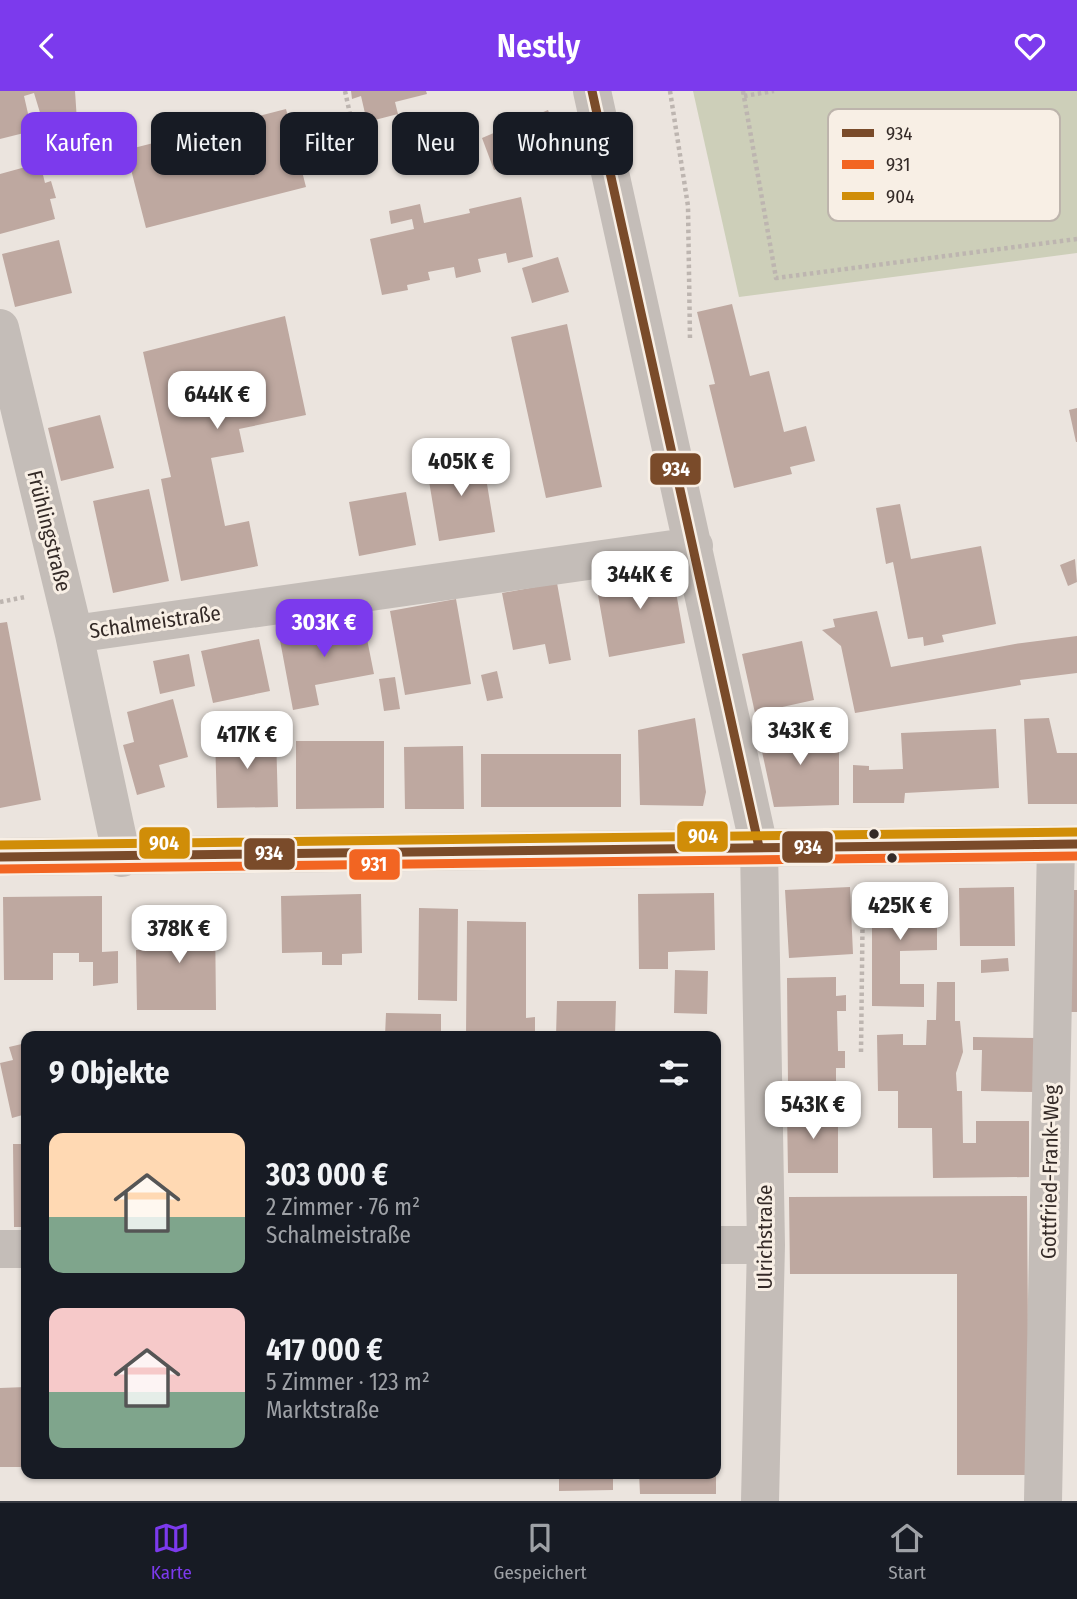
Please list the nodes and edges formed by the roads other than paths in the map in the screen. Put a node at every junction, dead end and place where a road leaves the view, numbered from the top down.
1 (592, 91) edge
2 (0, 328) edge
3 (694, 546) junction
4 (74, 634) junction
5 (1066, 844) edge
6 (759, 847) junction
7 (0, 857) edge
8 (122, 858) junction
9 (721, 1245) edge
10 (766, 1245) junction
11 (0, 1249) edge
12 (21, 1249) edge
13 (760, 1501) edge
14 (1043, 1501) edge

1 - 3 street, Ulrichstraße
2 - 4 street, Frühlingstraße
3 - 4 street, Schalmeistraße
3 - 6 street, Ulrichstraße
4 - 8 street, Frühlingstraße
5 - 6 street
5 - 14 street, Gottfried-Frank-Weg
6 - 8 street
6 - 10 street, Ulrichstraße
7 - 8 street
9 - 10 street
10 - 13 street, Ulrichstraße
11 - 12 street

